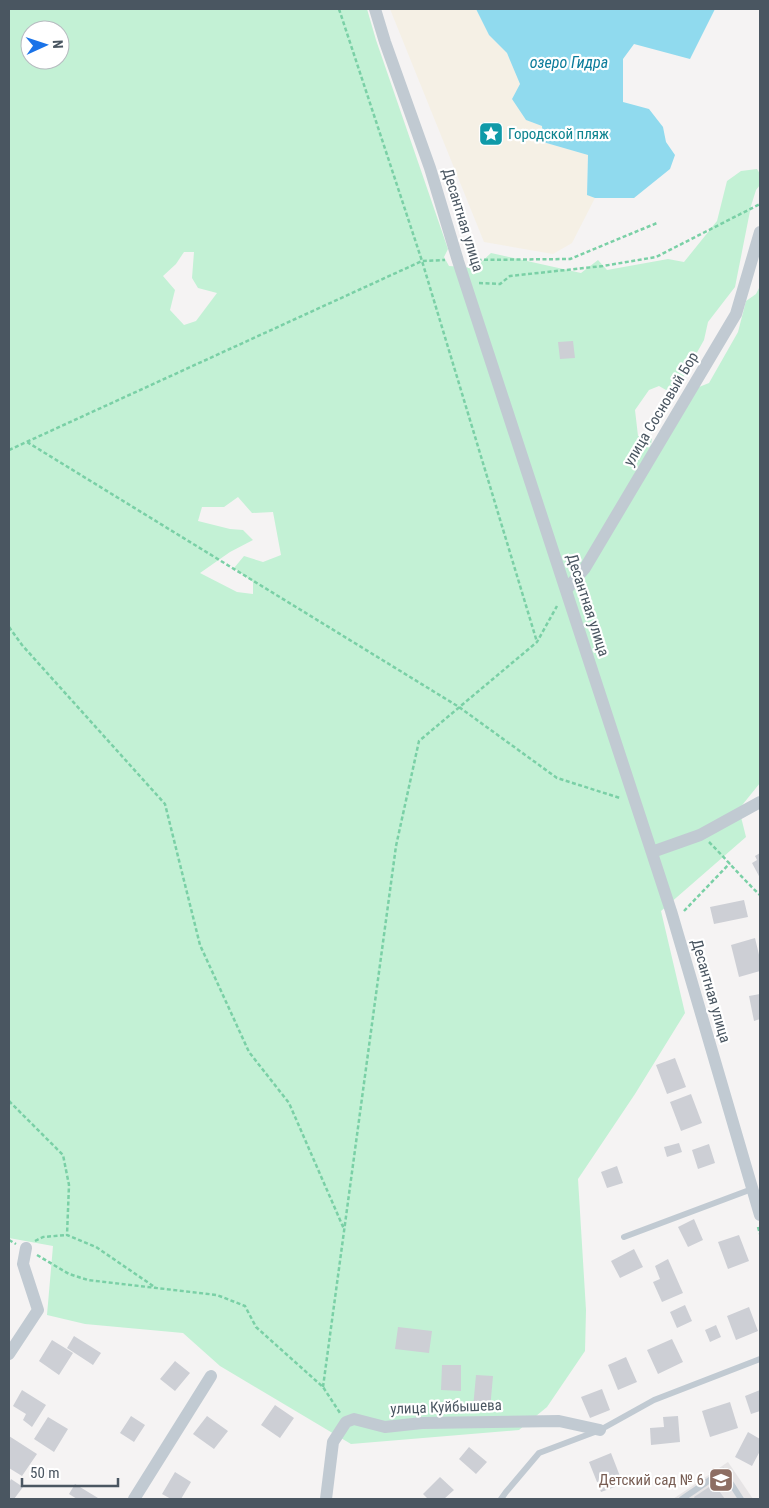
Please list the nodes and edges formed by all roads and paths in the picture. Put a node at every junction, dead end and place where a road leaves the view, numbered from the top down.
1 (339, 9) edge
2 (375, 9) edge
3 (760, 204) edge
4 (657, 223) dead end
5 (760, 232) edge
6 (422, 260) junction
7 (458, 260) junction
8 (465, 282) junction
9 (27, 442) junction
10 (9, 450) edge
11 (566, 590) junction
12 (9, 627) edge
13 (537, 642) junction
14 (459, 707) junction
15 (760, 802) edge
16 (636, 803) junction
17 (700, 834) junction
18 (652, 852) junction
19 (730, 863) junction
20 (760, 895) edge
21 (671, 911) junction
22 (9, 1101) edge
23 (756, 1193) edge
24 (760, 1215) edge
25 (344, 1230) junction
26 (67, 1235) junction
27 (624, 1237) dead end
28 (9, 1240) edge
29 (26, 1248) junction
30 (156, 1288) junction
31 (9, 1354) edge
32 (760, 1359) edge
33 (211, 1376) dead end
34 (323, 1387) junction
35 (346, 1422) junction
36 (600, 1430) junction
37 (134, 1499) edge
38 (326, 1499) edge
39 (501, 1499) edge
40 (682, 1499) edge
41 (740, 1499) edge

1 - 6 path
2 - 7 street, Десантная улица
3 - 8 path
4 - 7 path
5 - 11 street, улица Сосновый Бор
6 - 7 path
6 - 9 path
6 - 13 path
7 - 8 street, Десантная улица
8 - 11 street, Десантная улица
9 - 10 path
9 - 14 path
11 - 13 path
11 - 16 street, Десантная улица
12 - 25 path
13 - 14 path
14 - 16 path
14 - 25 path
15 - 17 street
16 - 18 street, Десантная улица
17 - 18 street
17 - 19 path
18 - 21 street, Десантная улица
19 - 20 path
19 - 21 path
21 - 23 street, Десантная улица
22 - 26 path
23 - 24 street, Десантная улица
23 - 27 lane
25 - 34 path
26 - 29 path
26 - 30 path
28 - 29 path
29 - 30 path
29 - 31 street
30 - 34 path
32 - 36 lane
33 - 37 street
34 - 35 path
35 - 36 street, улица Куйбышева
35 - 38 street
36 - 39 lane
40 - 41 lane

